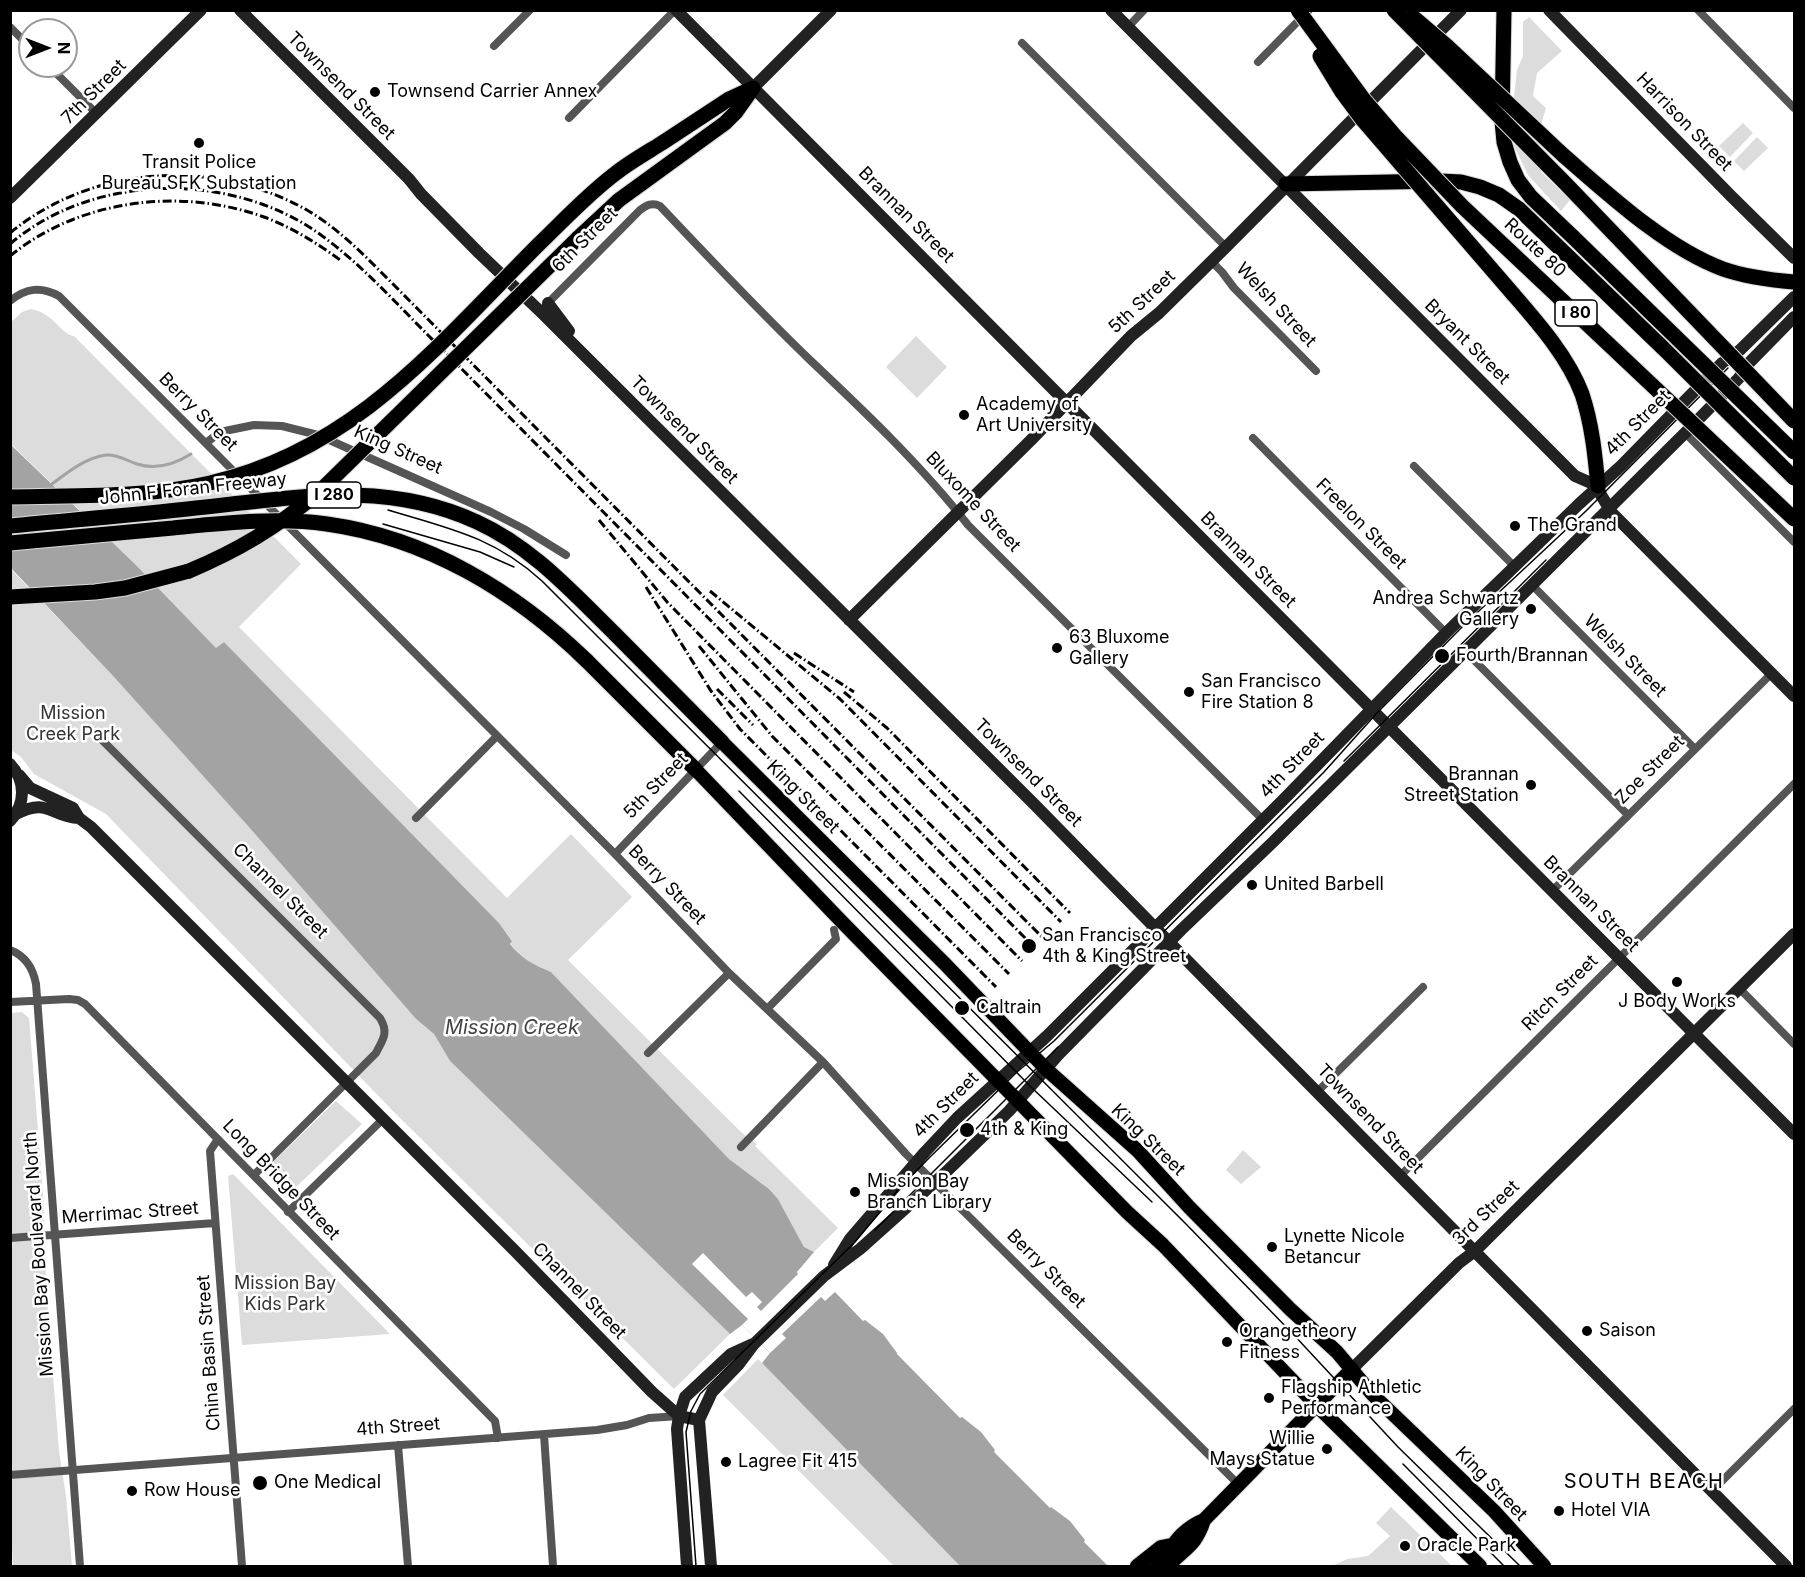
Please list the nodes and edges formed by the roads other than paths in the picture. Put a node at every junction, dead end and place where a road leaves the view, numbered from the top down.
1 (201, 10) edge
2 (240, 10) edge
3 (530, 10) edge
4 (676, 10) edge
5 (831, 10) edge
6 (1112, 10) edge
7 (1144, 10) edge
8 (1297, 10) edge
9 (1309, 10) edge
10 (1394, 10) edge
11 (1405, 10) edge
12 (1461, 10) edge
13 (1504, 10) edge
14 (1549, 10) edge
15 (1698, 10) edge
16 (1128, 27) junction
17 (1022, 43) dead end
18 (494, 46) dead end
19 (1258, 62) dead end
20 (61, 78) edge
21 (753, 88) junction
22 (1794, 108) edge
23 (97, 114) junction
24 (568, 118) dead end
25 (1286, 184) junction
26 (10, 198) edge
27 (660, 206) joint
28 (1226, 247) junction
29 (1794, 258) edge
30 (1211, 261) junction
31 (1794, 282) edge
32 (1794, 297) edge
33 (10, 302) edge
34 (544, 307) junction
35 (1794, 316) edge
36 (1747, 365) junction
37 (1316, 371) dead end
38 (1067, 402) junction
39 (1794, 413) edge
40 (1794, 421) edge
41 (1685, 433) junction
42 (1253, 438) dead end
43 (206, 443) junction
44 (1794, 453) edge
45 (1414, 466) dead end
46 (1794, 478) edge
47 (1598, 486) junction
48 (10, 497) edge
49 (1609, 509) junction
50 (958, 512) junction
51 (1794, 519) edge
52 (10, 526) edge
53 (1794, 542) edge
54 (10, 543) edge
55 (566, 555) dead end
56 (1515, 567) junction
57 (1532, 585) junction
58 (10, 597) edge
59 (849, 620) junction
60 (1446, 633) junction
61 (1464, 650) junction
62 (1772, 673) junction
63 (1794, 696) edge
64 (1372, 710) junction
65 (1389, 727) junction
66 (96, 734) dead end
67 (497, 736) junction
68 (722, 742) junction
69 (1695, 749) junction
70 (10, 764) edge
71 (696, 770) junction
72 (19, 775) junction
73 (1794, 784) edge
74 (1628, 815) junction
75 (13, 818) edge
76 (79, 818) junction
77 (416, 818) dead end
78 (1263, 820) junction
79 (615, 854) junction
80 (1552, 891) junction
81 (1155, 927) junction
82 (834, 930) dead end
83 (1794, 934) edge
84 (1170, 943) junction
85 (10, 950) edge
86 (1619, 958) junction
87 (729, 974) junction
88 (1423, 987) dead end
89 (1739, 988) junction
90 (37, 1000) junction
91 (10, 1002) edge
92 (768, 1008) junction
93 (1694, 1034) junction
94 (1794, 1044) edge
95 (1029, 1052) junction
96 (648, 1053) dead end
97 (823, 1062) junction
98 (1046, 1069) junction
99 (997, 1080) junction
100 (347, 1083) junction
101 (1317, 1092) junction
102 (1018, 1102) junction
103 (384, 1119) junction
104 (1794, 1134) edge
105 (218, 1140) junction
106 (741, 1147) dead end
107 (916, 1163) junction
108 (254, 1175) junction
109 (1400, 1176) junction
110 (935, 1181) junction
111 (288, 1212) junction
112 (215, 1223) junction
113 (54, 1235) junction
114 (10, 1238) edge
115 (1474, 1251) junction
116 (827, 1273) junction
117 (756, 1342) junction
118 (1352, 1369) junction
119 (1316, 1405) junction
120 (1794, 1409) edge
121 (679, 1416) junction
122 (699, 1420) junction
123 (544, 1434) junction
124 (498, 1438) junction
125 (398, 1445) junction
126 (233, 1458) junction
127 (72, 1470) junction
128 (10, 1475) edge
129 (1238, 1484) junction
130 (1712, 1492) junction
131 (1204, 1520) junction
132 (1171, 1545) junction
133 (1794, 1560) edge
134 (80, 1566) edge
135 (242, 1566) edge
136 (408, 1566) edge
137 (553, 1566) edge
138 (687, 1566) edge
139 (711, 1566) edge
140 (1137, 1566) edge
141 (1157, 1566) edge
142 (1168, 1566) edge
143 (1480, 1566) edge
144 (1544, 1566) edge
145 (1787, 1566) edge

1 - 23 main road, 7th Street
2 - 34 main road, Townsend Street
3 - 18 street
4 - 21 main road, Brannan Street
4 - 24 street
5 - 21 main road
6 - 16 main road, Bryant Street
7 - 16 street
8 - 47 highway, bridge
8 - 51 highway, Route 80 / I 80, bridge
9 - 19 street
10 - 40 highway, bridge
11 - 31 highway, bridge
12 - 25 main road, 5th Street
13 - 44 highway, bridge
14 - 29 main road, Harrison Street
15 - 22 street
16 - 25 main road, Bryant Street
17 - 28 street
20 - 23 street
21 - 38 main road, Brannan Street
21 - 48 highway, bridge
21 - 58 highway, bridge
23 - 26 main road, 7th Street
25 - 28 main road, 5th Street
25 - 46 highway, bridge
25 - 47 main road, Bryant Street
27 - 34 street, 6th Street
27 - 50 street, Bluxome Street
28 - 30 main road, 5th Street
30 - 37 street, Welsh Street
30 - 38 main road, 5th Street
32 - 47 main road, 4th Street
33 - 43 street, Berry Street
34 - 59 main road, Townsend Street
35 - 36 main road, 4th Street
36 - 39 street
36 - 41 main road, 4th Street
38 - 50 main road, 5th Street
38 - 64 main road, Brannan Street
41 - 49 main road, 4th Street
41 - 53 street
42 - 60 street, Freelon Street
43 - 55 street, King Street
43 - 67 street, Berry Street
45 - 56 street
47 - 49 main road
47 - 56 main road, 4th Street
49 - 57 main road, 4th Street
49 - 62 main road
50 - 59 main road, 5th Street
50 - 78 street, Bluxome Street
52 - 68 highway, John F Foran Freeway / I 280, bridge
54 - 71 highway, I 280, bridge
56 - 60 main road, 4th Street
57 - 61 main road, 4th Street
57 - 69 street, Welsh Street
59 - 81 main road, Townsend Street
60 - 64 main road, 4th Street
61 - 65 main road, 4th Street
61 - 74 street
62 - 63 main road
62 - 69 street, Zoe Street
64 - 65 main road, Brannan Street
64 - 78 main road, 4th Street
65 - 80 main road, Brannan Street
65 - 84 main road, 4th Street
66 - 100 street, Channel Street
67 - 77 street
67 - 79 street, Berry Street
68 - 71 street, 5th Street
68 - 95 main road, King Street
69 - 74 street, Zoe Street
70 - 72 main road, Channel Street
71 - 79 street, 5th Street
71 - 99 main road
72 - 75 main road
72 - 76 main road, Channel Street
73 - 86 street, Ritch Street
74 - 80 street, Zoe Street
75 - 76 main road, Channel Street
76 - 100 main road, Channel Street
78 - 81 main road, 4th Street
79 - 87 street, Berry Street
80 - 86 main road, Brannan Street
81 - 84 main road, Townsend Street
81 - 95 main road, 4th Street
82 - 92 street
83 - 89 main road, 3rd Street
84 - 98 main road, 4th Street
84 - 101 main road, Townsend Street
85 - 90 street, Mission Bay Boulevard North
86 - 93 main road, Brannan Street
86 - 109 street, Ritch Street
87 - 92 street, Berry Street
87 - 96 street
88 - 101 street
89 - 93 main road, 3rd Street
89 - 94 street
90 - 91 street, Long Bridge Street
90 - 105 street, Long Bridge Street
90 - 113 street, Mission Bay Boulevard North
92 - 97 street, Berry Street
93 - 104 main road, Brannan Street
93 - 115 main road, 3rd Street
95 - 98 main road, King Street
95 - 99 main road, 4th Street
97 - 106 street
97 - 107 street, Berry Street
98 - 102 main road, 4th Street
98 - 118 main road, King Street
99 - 102 main road
99 - 107 main road, 4th Street
100 - 103 main road, Channel Street
100 - 108 street
101 - 109 main road, Townsend Street
102 - 110 main road, 4th Street
102 - 119 main road
103 - 111 street
103 - 121 main road, Channel Street
105 - 108 street, Long Bridge Street
105 - 112 street, China Basin Street
107 - 110 street, Berry Street
107 - 116 main road, 4th Street
108 - 111 street, Long Bridge Street
109 - 115 main road, Townsend Street
110 - 116 main road, 4th Street
110 - 129 street, Berry Street
111 - 124 street, Long Bridge Street
112 - 113 street, Merrimac Street
112 - 126 street, China Basin Street
113 - 114 street, Merrimac Street
113 - 127 street, Mission Bay Boulevard North
115 - 118 main road, 3rd Street
115 - 130 main road, Townsend Street
116 - 117 main road, 4th Street
117 - 121 main road, 4th Street
117 - 122 main road, 4th Street
118 - 119 main road, 3rd Street
118 - 144 main road, King Street
119 - 129 main road, 3rd Street
119 - 143 main road
120 - 130 street
121 - 122 main road
121 - 123 street, 4th Street
121 - 138 main road
122 - 139 main road
123 - 124 street, 4th Street
123 - 137 street
124 - 125 street, 4th Street
125 - 126 street, 4th Street
125 - 136 street
126 - 127 street, 4th Street
126 - 135 street, China Basin Street
127 - 128 street, 4th Street
127 - 134 street, Mission Bay Boulevard North
129 - 131 main road, 3rd Street
130 - 145 main road, Townsend Street
131 - 132 main road, 3rd Street
131 - 142 main road, 3rd Street
132 - 140 main road, 3rd Street
132 - 141 main road, 3rd Street
133 - 145 main road

